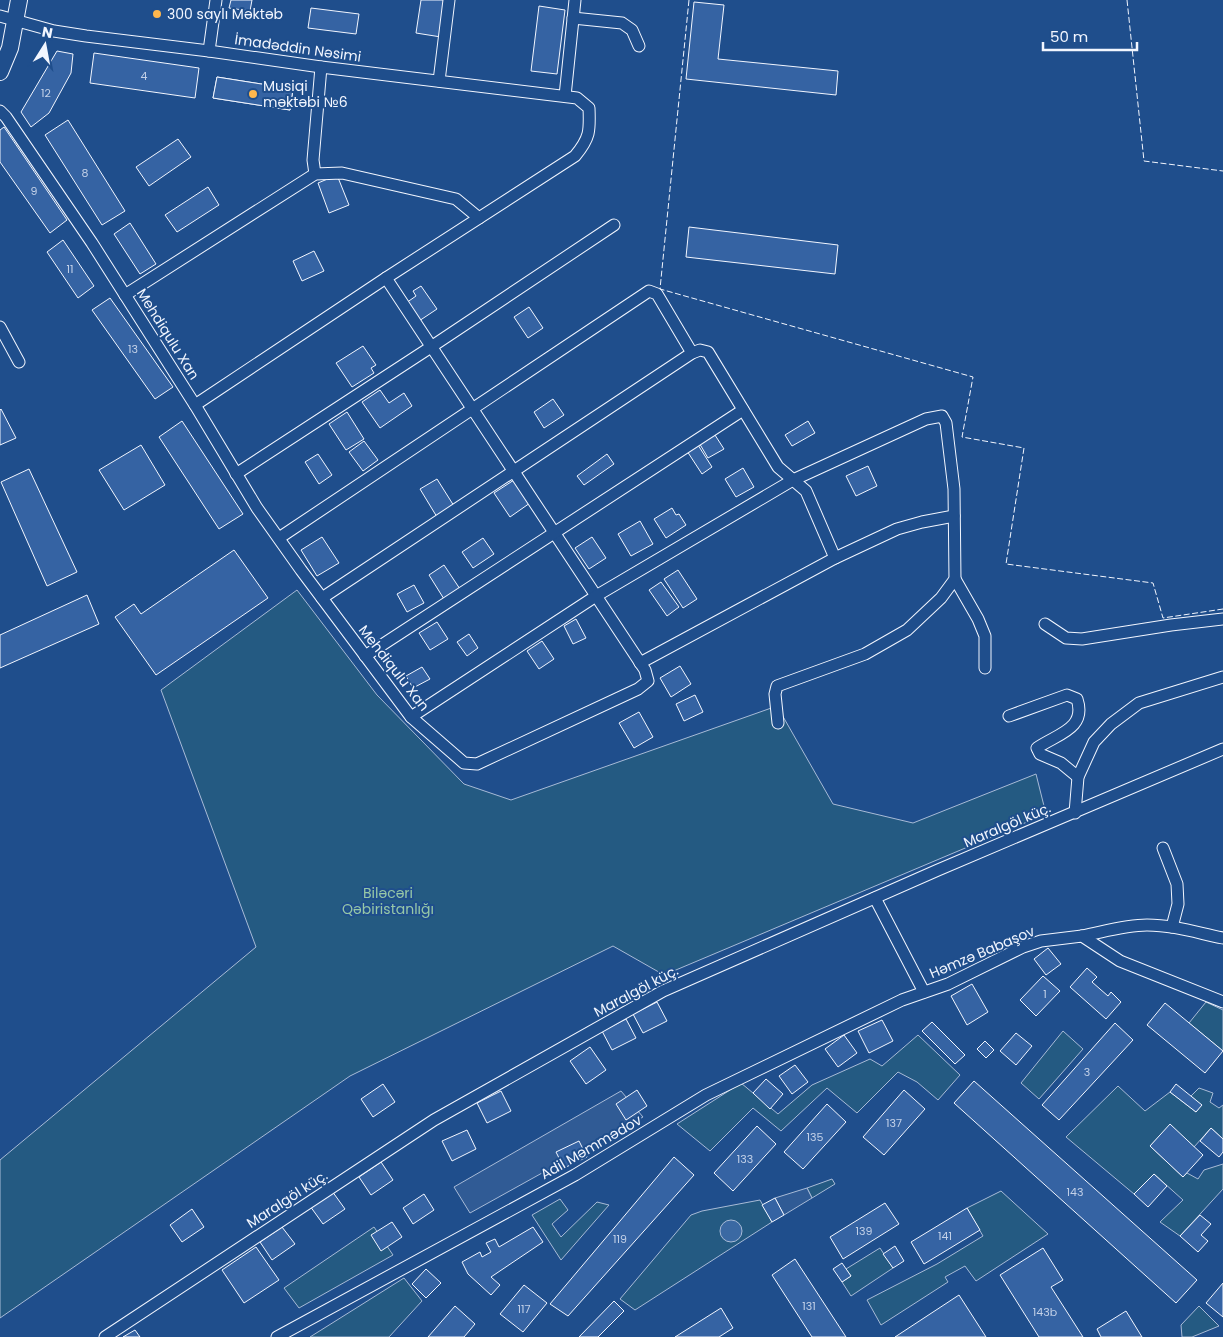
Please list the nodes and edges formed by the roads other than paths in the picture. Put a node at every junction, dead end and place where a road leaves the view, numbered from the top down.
1 (19, 0) edge
2 (216, 0) edge
3 (449, 0) edge
4 (575, 0) edge
5 (8, 18) edge
6 (573, 18) junction
7 (639, 46) dead end
8 (209, 51) junction
9 (321, 67) junction
10 (0, 72) edge
11 (439, 82) junction
12 (565, 96) junction
13 (0, 111) edge
14 (315, 174) junction
15 (479, 218) junction
16 (614, 225) dead end
17 (386, 278) junction
18 (125, 295) junction
19 (0, 327) edge
20 (431, 347) junction
21 (692, 353) junction
22 (19, 362) dead end
23 (195, 405) junction
24 (473, 410) junction
25 (743, 410) junction
26 (513, 471) junction
27 (236, 474) junction
28 (793, 480) junction
29 (954, 516) junction
30 (554, 533) junction
31 (279, 538) junction
32 (835, 558) junction
33 (954, 579) junction
34 (596, 596) junction
35 (322, 598) junction
36 (1223, 619) edge
37 (1045, 624) dead end
38 (365, 656) junction
39 (640, 663) junction
40 (985, 668) dead end
41 (1223, 677) edge
42 (1009, 716) dead end
43 (411, 717) junction
44 (778, 722) dead end
45 (1223, 749) edge
46 (1078, 777) junction
47 (1075, 813) junction
48 (1163, 848) dead end
49 (875, 898) junction
50 (1172, 927) junction
51 (1082, 936) junction
52 (1223, 938) edge
53 (924, 992) junction
54 (1223, 1002) edge
55 (105, 1337) edge
56 (277, 1337) edge

1 - 5 main road
2 - 8 street
3 - 11 street
4 - 6 street
5 - 8 street, İmadəddin Nəsimi
5 - 10 main road
6 - 7 street
6 - 12 street
8 - 9 street, İmadəddin Nəsimi
9 - 11 street, İmadəddin Nəsimi
9 - 14 street
11 - 12 street, İmadəddin Nəsimi
12 - 15 street, İmadəddin Nəsimi
13 - 18 street, Mehdiqulu Xan
14 - 15 street
14 - 18 street
15 - 17 street
16 - 20 street
17 - 20 street, Mehdiqulu Xan
17 - 23 street
18 - 23 street, Mehdiqulu Xan
19 - 22 street
20 - 24 street, Mehdiqulu Xan
20 - 27 street
21 - 24 street
21 - 25 street
21 - 26 street
23 - 27 street, Mehdiqulu Xan
24 - 26 street, Mehdiqulu Xan
24 - 31 street
25 - 28 street
25 - 30 street
26 - 30 street, Mehdiqulu Xan
26 - 35 street
27 - 31 street, Mehdiqulu Xan
28 - 29 street
28 - 32 street
28 - 34 street
29 - 32 street
29 - 33 street
30 - 34 street, Mehdiqulu Xan
30 - 38 street
31 - 35 street, Mehdiqulu Xan
32 - 39 street
33 - 40 street
33 - 44 street
34 - 39 street, Mehdiqulu Xan
34 - 43 street
35 - 38 street, Mehdiqulu Xan
36 - 37 street
38 - 43 street, Mehdiqulu Xan
39 - 43 street, Mehdiqulu Xan
41 - 46 street
42 - 46 street
45 - 47 street, Maralgöl küç.
46 - 47 street
47 - 49 street, Maralgöl küç.
48 - 50 street
49 - 53 street
49 - 55 street, Maralgöl küç.
50 - 51 street, Həmzə Babaşov
50 - 52 street, Həmzə Babaşov
51 - 53 street, Həmzə Babaşov
51 - 54 street
53 - 56 street, Adil Məmmədov

